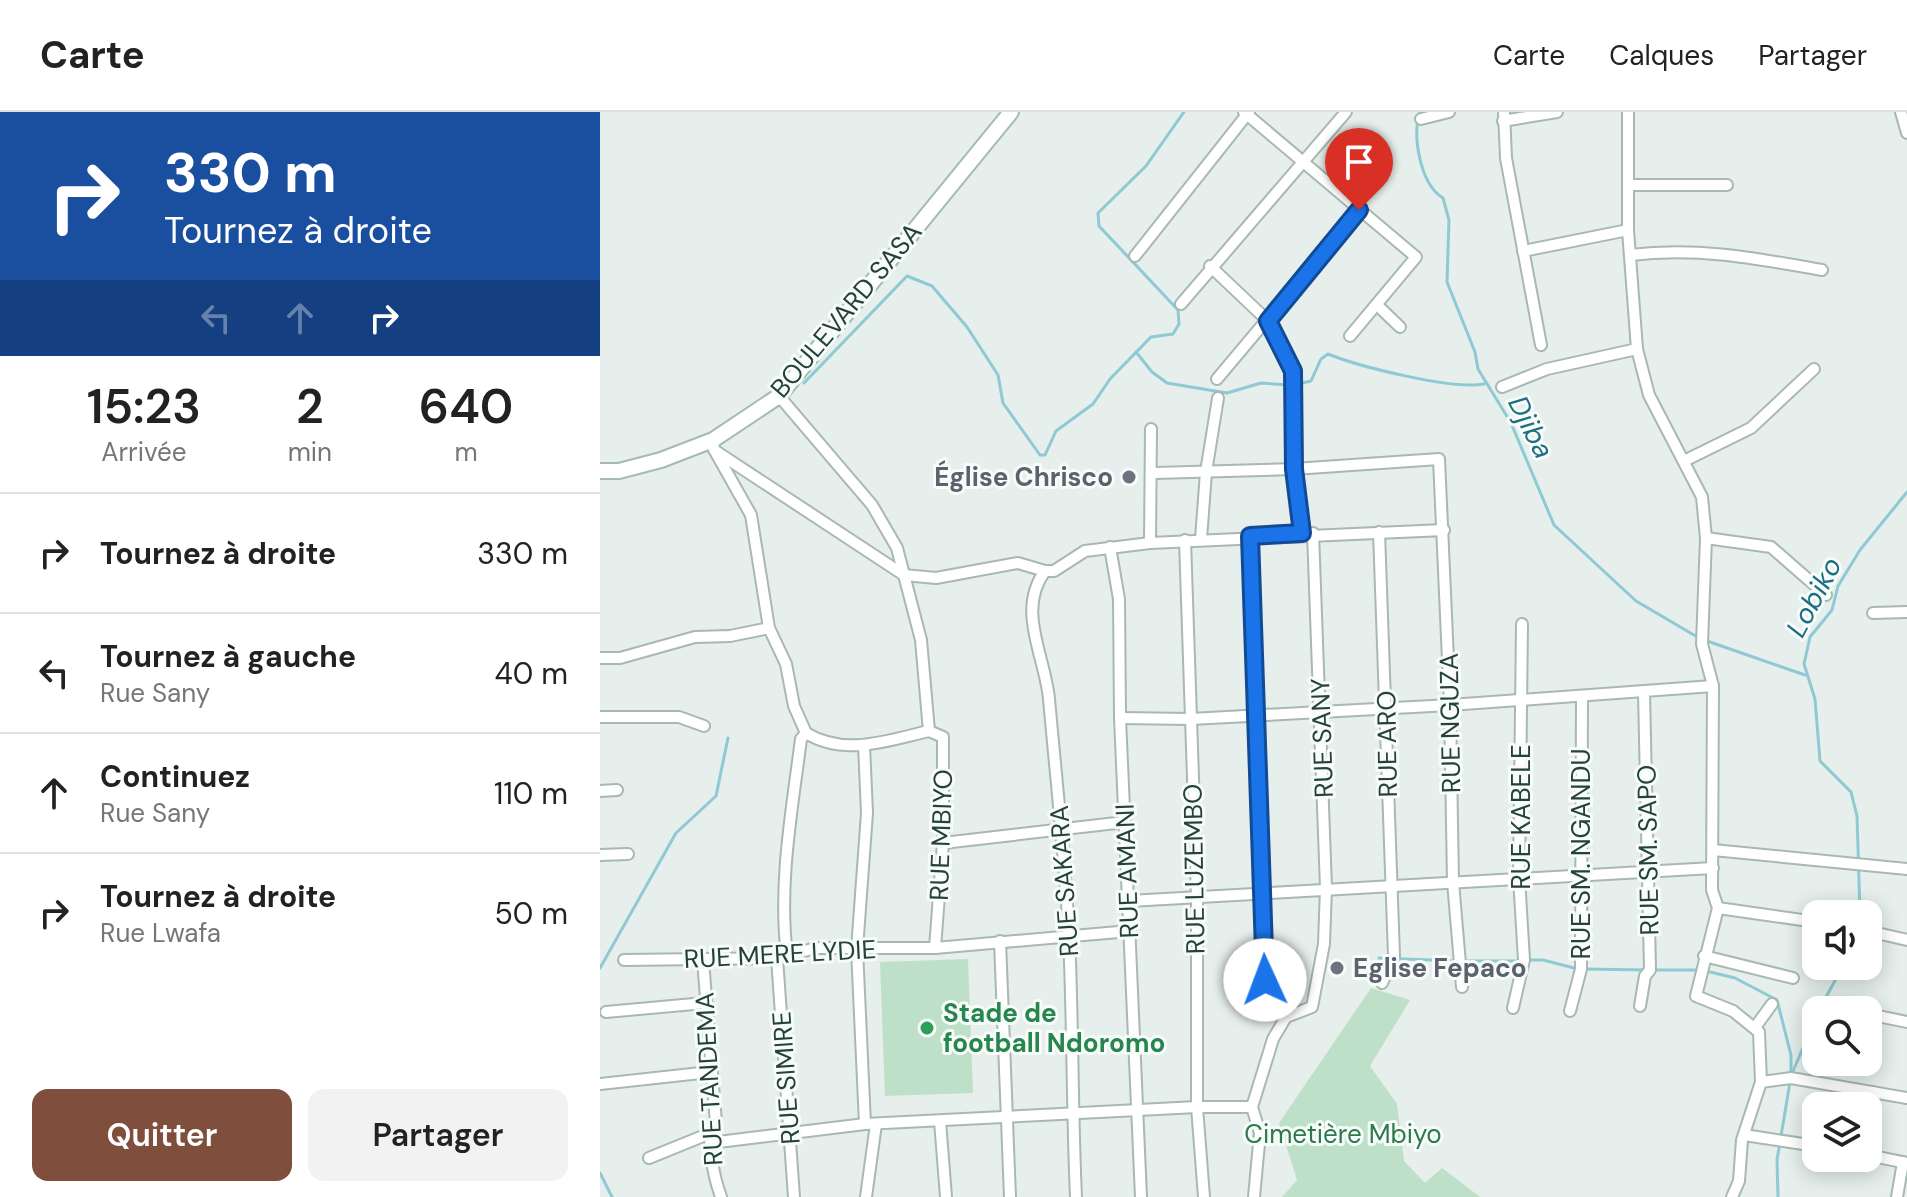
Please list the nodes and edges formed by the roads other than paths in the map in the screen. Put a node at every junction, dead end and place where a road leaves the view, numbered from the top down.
1 (1011, 112) edge
2 (1346, 112) edge
3 (1449, 112) edge
4 (1557, 112) edge
5 (1628, 112) edge
6 (1901, 112) edge
7 (1247, 113) edge
8 (1503, 117) edge
9 (1421, 119) dead end
10 (1907, 133) edge
11 (1304, 162) junction
12 (1628, 185) junction
13 (1727, 185) dead end
14 (1359, 210) junction
15 (1628, 230) junction
16 (1523, 251) junction
17 (1630, 255) junction
18 (1135, 256) dead end
19 (1210, 266) junction
20 (1822, 270) dead end
21 (1181, 304) dead end
22 (1377, 305) junction
23 (1268, 321) junction
24 (1400, 327) dead end
25 (1350, 336) dead end
26 (1541, 345) dead end
27 (1637, 349) junction
28 (1814, 369) dead end
29 (1217, 379) dead end
30 (1502, 387) dead end
31 (779, 396) junction
32 (1218, 398) dead end
33 (1151, 429) dead end
34 (714, 445) junction
35 (1684, 461) junction
36 (1294, 469) junction
37 (600, 471) edge
38 (1206, 472) junction
39 (1154, 473) junction
40 (1444, 530) junction
41 (1379, 532) junction
42 (1308, 533) junction
43 (1250, 536) junction
44 (1706, 538) junction
45 (1201, 539) junction
46 (1185, 540) junction
47 (1150, 543) junction
48 (1110, 547) junction
49 (1045, 571) junction
50 (904, 575) junction
51 (1826, 595) dead end
52 (1907, 612) edge
53 (1873, 613) dead end
54 (1522, 624) dead end
55 (769, 628) junction
56 (600, 658) edge
57 (1713, 686) junction
58 (1644, 692) junction
59 (1582, 696) junction
60 (1522, 701) junction
61 (1450, 705) junction
62 (1387, 708) junction
63 (1322, 710) junction
64 (1254, 715) junction
65 (600, 717) edge
66 (1120, 718) junction
67 (1191, 719) junction
68 (704, 726) dead end
69 (929, 731) junction
70 (806, 733) junction
71 (864, 745) junction
72 (617, 790) dead end
73 (600, 791) edge
74 (1125, 822) junction
75 (1061, 828) junction
76 (943, 843) junction
77 (1713, 850) junction
78 (628, 854) dead end
79 (600, 855) edge
80 (1713, 868) junction
81 (1907, 869) edge
82 (1649, 872) junction
83 (1580, 875) junction
84 (1519, 878) junction
85 (1453, 882) junction
86 (1389, 884) junction
87 (1326, 888) junction
88 (1261, 892) junction
89 (1197, 897) junction
90 (1129, 901) junction
91 (1718, 908) junction
92 (1802, 920) edge
93 (1130, 931) junction
94 (1882, 934) edge
95 (1069, 936) junction
96 (1907, 940) edge
97 (1000, 941) junction
98 (935, 948) junction
99 (857, 949) junction
100 (1704, 956) junction
101 (782, 957) junction
102 (624, 960) dead end
103 (703, 960) junction
104 (1793, 978) dead end
105 (1265, 980) dead end
106 (1382, 983) dead end
107 (1462, 987) dead end
108 (705, 1003) junction
109 (1772, 1004) dead end
110 (1640, 1006) dead end
111 (1513, 1008) dead end
112 (1570, 1011) dead end
113 (606, 1012) dead end
114 (1882, 1017) edge
115 (1907, 1022) edge
116 (1756, 1026) junction
117 (710, 1072) junction
118 (1761, 1082) junction
119 (600, 1084) edge
120 (1873, 1092) edge
121 (1882, 1094) edge
122 (1907, 1098) edge
123 (1197, 1107) junction
124 (1252, 1107) junction
125 (1137, 1110) junction
126 (1072, 1114) junction
127 (1008, 1119) junction
128 (940, 1121) junction
129 (870, 1124) junction
130 (791, 1134) junction
131 (1744, 1135) junction
132 (712, 1137) junction
133 (1802, 1144) edge
134 (649, 1158) dead end
135 (1882, 1158) edge
136 (1905, 1163) edge
137 (721, 1197) edge
138 (794, 1197) edge
139 (866, 1197) edge
140 (946, 1197) edge
141 (1010, 1197) edge
142 (1076, 1197) edge
143 (1141, 1197) edge
144 (1204, 1197) edge
145 (1254, 1197) edge
146 (1732, 1197) edge
147 (1897, 1197) edge

1 - 31 street, BOULEVARD SASA
2 - 11 street
3 - 9 street
4 - 8 street
5 - 12 street
6 - 10 street
7 - 11 street
7 - 18 street
8 - 16 street
11 - 14 street
11 - 19 street
12 - 13 street
12 - 15 street
14 - 22 street
14 - 23 street
15 - 16 street
15 - 17 street
16 - 26 street
17 - 20 street
17 - 27 street
19 - 21 street
19 - 23 street, RUE SANY
22 - 24 street
22 - 25 street
23 - 29 street
23 - 36 street, RUE SANY
27 - 30 street
27 - 35 street
28 - 35 street
31 - 34 street, BOULEVARD SASA
31 - 50 street, RUE MBIYO
32 - 38 street
33 - 39 street
34 - 37 street, BOULEVARD SASA
34 - 50 street
34 - 55 street
35 - 44 street
36 - 38 street
36 - 40 street, RUE NGUZA
36 - 42 street, RUE SANY
38 - 39 street
38 - 45 street
39 - 47 street
40 - 41 street
40 - 61 street, RUE NGUZA
41 - 42 street
41 - 62 street, RUE ARO
42 - 43 street
42 - 63 street, RUE SANY
43 - 45 street
43 - 64 street
44 - 51 street
44 - 57 street
45 - 46 street
46 - 47 street
46 - 67 street, RUE LUZEMBO
47 - 48 street
48 - 49 street
48 - 66 street, RUE AMANI
49 - 50 street
49 - 75 street, RUE SAKARA
50 - 69 street, RUE MBIYO
52 - 53 street
54 - 60 street, RUE KABELE
55 - 56 street
55 - 70 street
57 - 58 street
57 - 77 street
58 - 59 street
58 - 82 street, RUE SM. SAPO
59 - 60 street
59 - 83 street, RUE SM. NGANDU
60 - 61 street
60 - 84 street, RUE KABELE
61 - 62 street
61 - 85 street, RUE NGUZA
62 - 63 street
62 - 86 street, RUE ARO
63 - 64 street
63 - 87 street, RUE SANY
64 - 67 street
64 - 88 street
65 - 68 street
66 - 67 street
66 - 74 street, RUE AMANI
67 - 89 street, RUE LUZEMBO
69 - 71 street, RUE MBIYO
69 - 76 street, RUE MBIYO
70 - 71 street, RUE MBIYO
70 - 101 street, RUE SIMIRE
71 - 99 street
72 - 73 street
74 - 75 street
74 - 90 street, RUE AMANI
75 - 76 street
75 - 95 street, RUE SAKARA
76 - 98 street, RUE MBIYO
77 - 80 street
77 - 81 street
78 - 79 street
80 - 82 street
80 - 91 street
82 - 83 street
82 - 110 street, RUE SM. SAPO
83 - 84 street
83 - 112 street, RUE SM. NGANDU
84 - 85 street
84 - 111 street, RUE KABELE
85 - 86 street
85 - 107 street, RUE NGUZA
86 - 87 street
86 - 106 street, RUE ARO
87 - 88 street
87 - 124 street, RUE SANY
88 - 89 street
88 - 105 street
89 - 90 street
89 - 123 street, RUE LUZEMBO
90 - 93 street, RUE AMANI
91 - 92 street
91 - 100 street
93 - 95 street, RUE MERE LYDIE
93 - 125 street, RUE AMANI
94 - 96 street
95 - 97 street, RUE MERE LYDIE
95 - 126 street, RUE SAKARA
97 - 98 street, RUE MERE LYDIE
97 - 127 street
98 - 99 street, RUE MERE LYDIE
99 - 101 street, RUE MERE LYDIE
99 - 129 street
100 - 104 street
100 - 116 street
101 - 103 street, RUE MERE LYDIE
101 - 130 street, RUE SIMIRE
102 - 103 street, RUE MERE LYDIE
103 - 108 street, RUE TANDEMA
108 - 113 street
108 - 117 street, RUE TANDEMA
109 - 116 street
114 - 115 street
116 - 118 street
117 - 119 street
117 - 132 street, RUE TANDEMA
118 - 120 street
118 - 131 street
121 - 122 street
123 - 124 street
123 - 125 street
123 - 144 street, RUE LUZEMBO
124 - 145 street
125 - 126 street
125 - 143 street, RUE AMANI
126 - 127 street
126 - 142 street, RUE SAKARA
127 - 128 street
127 - 141 street
128 - 129 street
128 - 140 street
129 - 130 street
129 - 139 street
130 - 132 street
130 - 138 street, RUE SIMIRE
131 - 133 street
131 - 146 street
132 - 134 street
132 - 137 street, RUE TANDEMA
135 - 136 street
136 - 147 street

